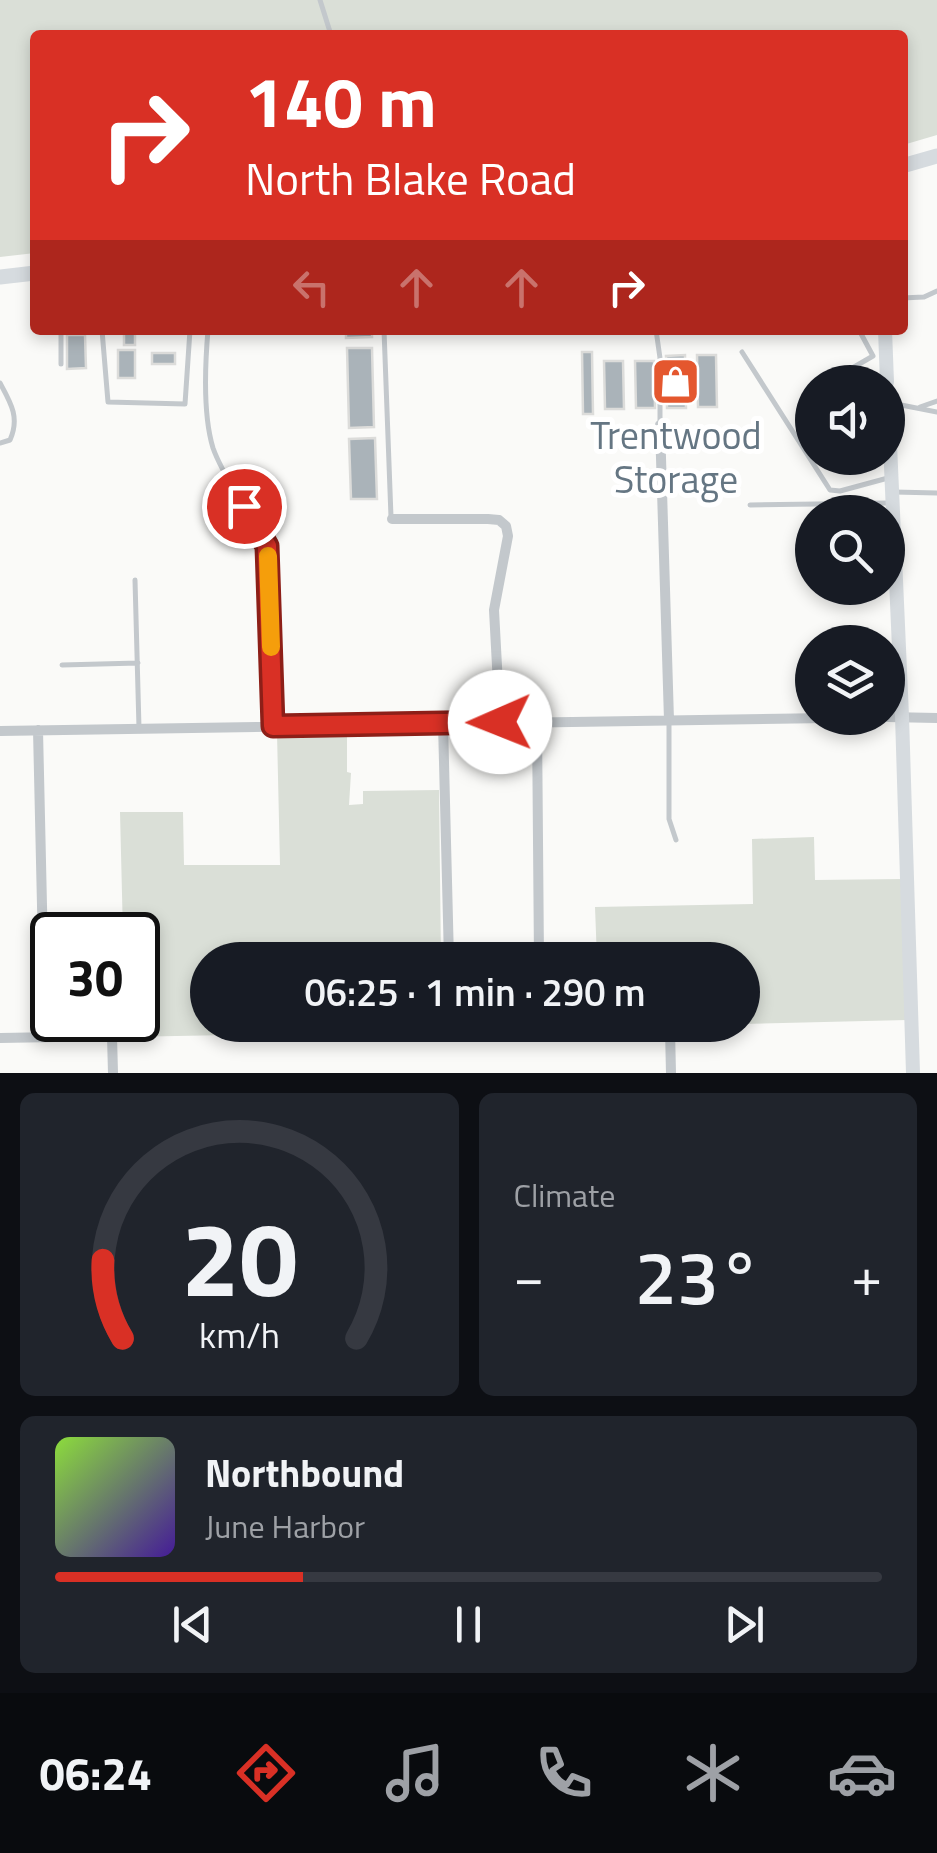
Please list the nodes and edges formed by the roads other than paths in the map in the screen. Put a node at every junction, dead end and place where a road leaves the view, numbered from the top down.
1 (320, 0) edge
2 (329, 30) edge
3 (937, 156) edge
4 (908, 164) edge
5 (30, 274) edge
6 (0, 277) edge
7 (935, 294) edge
8 (908, 298) edge
9 (61, 335) edge
10 (102, 335) edge
11 (190, 335) edge
12 (208, 335) edge
13 (384, 335) edge
14 (657, 335) edge
15 (863, 335) edge
16 (884, 335) edge
17 (742, 352) dead end
18 (880, 356) junction
19 (61, 364) dead end
20 (862, 365) edge
21 (882, 365) edge
22 (0, 383) edge
23 (937, 401) edge
24 (905, 405) edge
25 (917, 408) junction
26 (937, 412) edge
27 (660, 425) joint
28 (0, 443) edge
29 (890, 475) edge
30 (891, 491) junction
31 (937, 493) edge
32 (750, 505) dead end
33 (244, 506) joint
34 (392, 520) joint
35 (135, 580) dead end
36 (893, 625) edge
37 (138, 663) junction
38 (62, 665) dead end
39 (905, 717) edge
40 (795, 718) edge
41 (937, 718) edge
42 (669, 720) junction
43 (500, 722) junction
44 (537, 722) junction
45 (443, 724) junction
46 (273, 726) junction
47 (139, 728) junction
48 (38, 730) junction
49 (0, 731) edge
50 (896, 735) edge
51 (676, 840) dead end
52 (43, 912) edge
53 (448, 942) edge
54 (539, 942) edge
55 (30, 1037) edge
56 (0, 1038) edge
57 (112, 1042) edge
58 (670, 1042) edge
59 (113, 1073) edge
60 (671, 1073) edge
61 (913, 1073) edge

1 - 2 lane
3 - 4 main road
5 - 6 main road
7 - 8 lane
9 - 19 lane
10 - 11 lane
12 - 33 lane
13 - 34 lane
14 - 27 lane
15 - 18 lane
16 - 18 street
17 - 30 lane
18 - 20 lane
18 - 21 street
22 - 28 lane
23 - 25 lane
24 - 25 lane
25 - 26 lane
27 - 42 street
29 - 30 street
30 - 31 lane
30 - 32 lane
30 - 36 street
33 - 46 street
34 - 43 street
35 - 37 lane
37 - 38 lane
37 - 47 lane
39 - 41 street
40 - 42 street
42 - 44 street
42 - 51 lane
43 - 44 street
43 - 45 street
44 - 54 street
45 - 46 street
45 - 53 street
46 - 47 street
47 - 48 street
48 - 49 street
48 - 52 street
50 - 61 street
55 - 56 street
57 - 59 street
58 - 60 street

